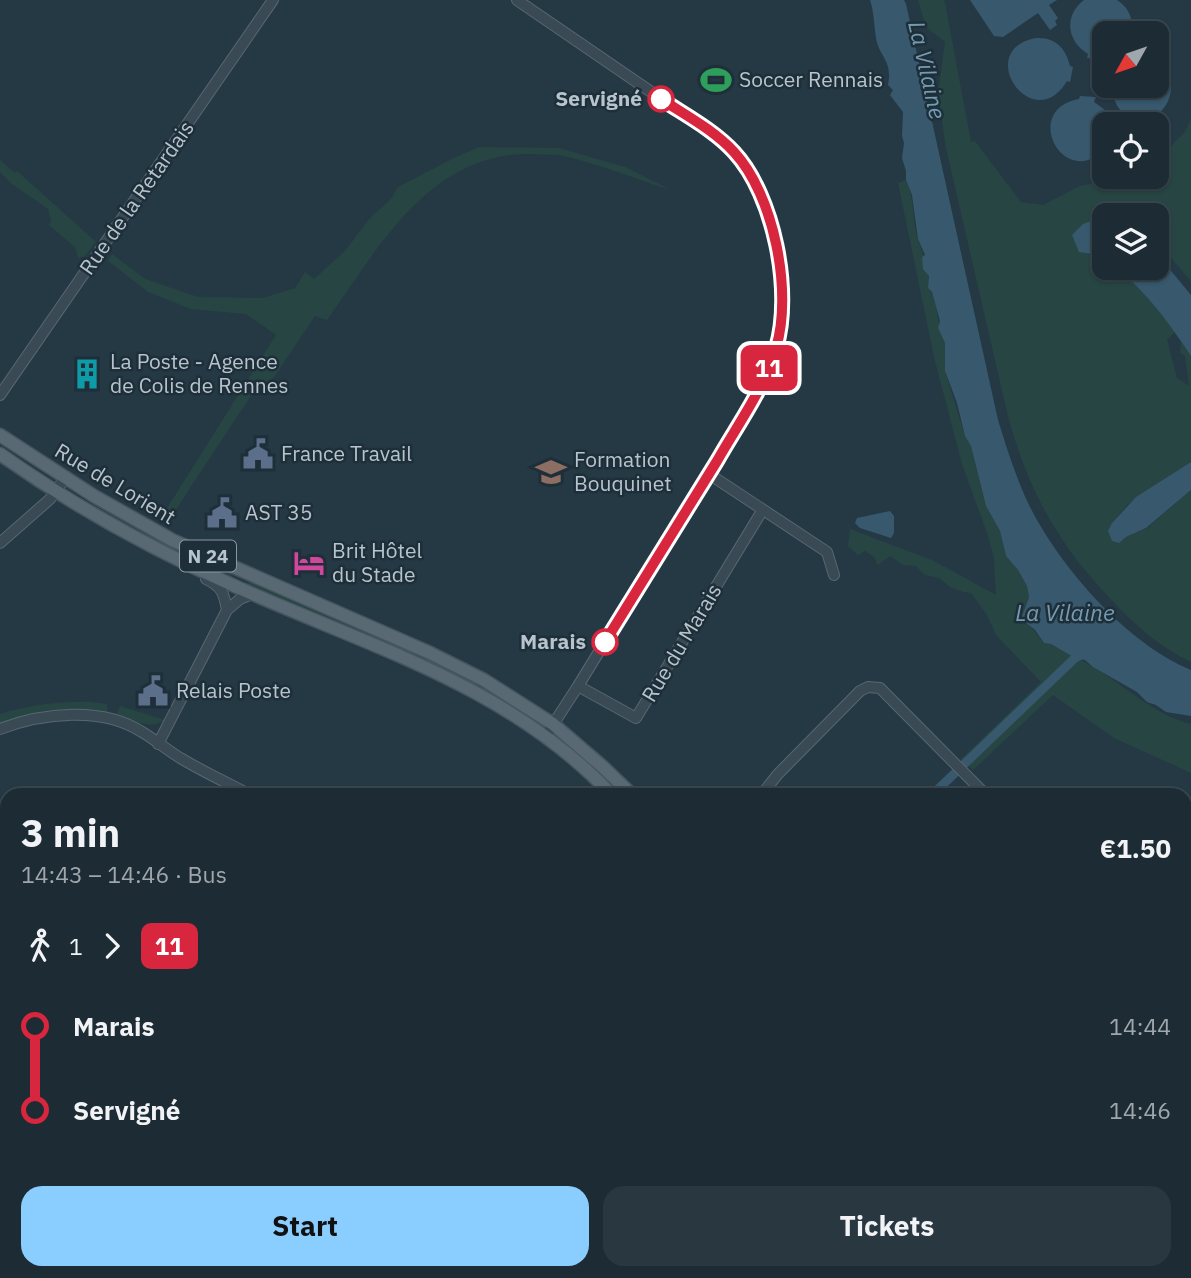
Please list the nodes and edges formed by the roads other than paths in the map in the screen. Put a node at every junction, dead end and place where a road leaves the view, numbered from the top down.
1 (273, 0) edge
2 (517, 0) edge
3 (0, 395) edge
4 (0, 435) edge
5 (0, 454) edge
6 (709, 474) junction
7 (65, 478) junction
8 (56, 492) junction
9 (762, 510) junction
10 (0, 543) edge
11 (165, 554) junction
12 (834, 575) dead end
13 (253, 577) junction
14 (237, 587) junction
15 (253, 594) junction
16 (227, 610) junction
17 (405, 649) junction
18 (578, 686) junction
19 (553, 724) junction
20 (0, 729) edge
21 (545, 737) junction
22 (158, 744) junction
23 (238, 788) edge
24 (604, 788) edge
25 (625, 788) edge
26 (767, 788) edge
27 (979, 788) edge

1 - 3 street, Rue de la Retardais
2 - 6 street
4 - 7 main road, Rue de Lorient / N 24
5 - 8 main road, Rue de Lorient / N 24
6 - 9 street
6 - 18 street
7 - 8 street
7 - 13 main road, Rue de Lorient / N 24
8 - 10 street
8 - 11 main road, Rue de Lorient / N 24
9 - 12 street
9 - 18 street, Rue du Marais
11 - 14 main road, Rue de Lorient / N 24
11 - 16 street, Rue de Lorient
13 - 14 street
13 - 17 main road, Rue de Lorient / N 24
14 - 15 main road, Rue de Lorient / N 24
15 - 16 street
15 - 17 main road, Rue de Lorient / N 24
16 - 22 street
17 - 19 main road, Rue de Lorient / N 24
17 - 21 main road, Rue de Lorient / N 24
18 - 19 street
19 - 21 street
19 - 25 main road, Rue de Lorient / N 24
20 - 22 street
21 - 24 main road, Rue de Lorient / N 24
22 - 23 street
26 - 27 street

